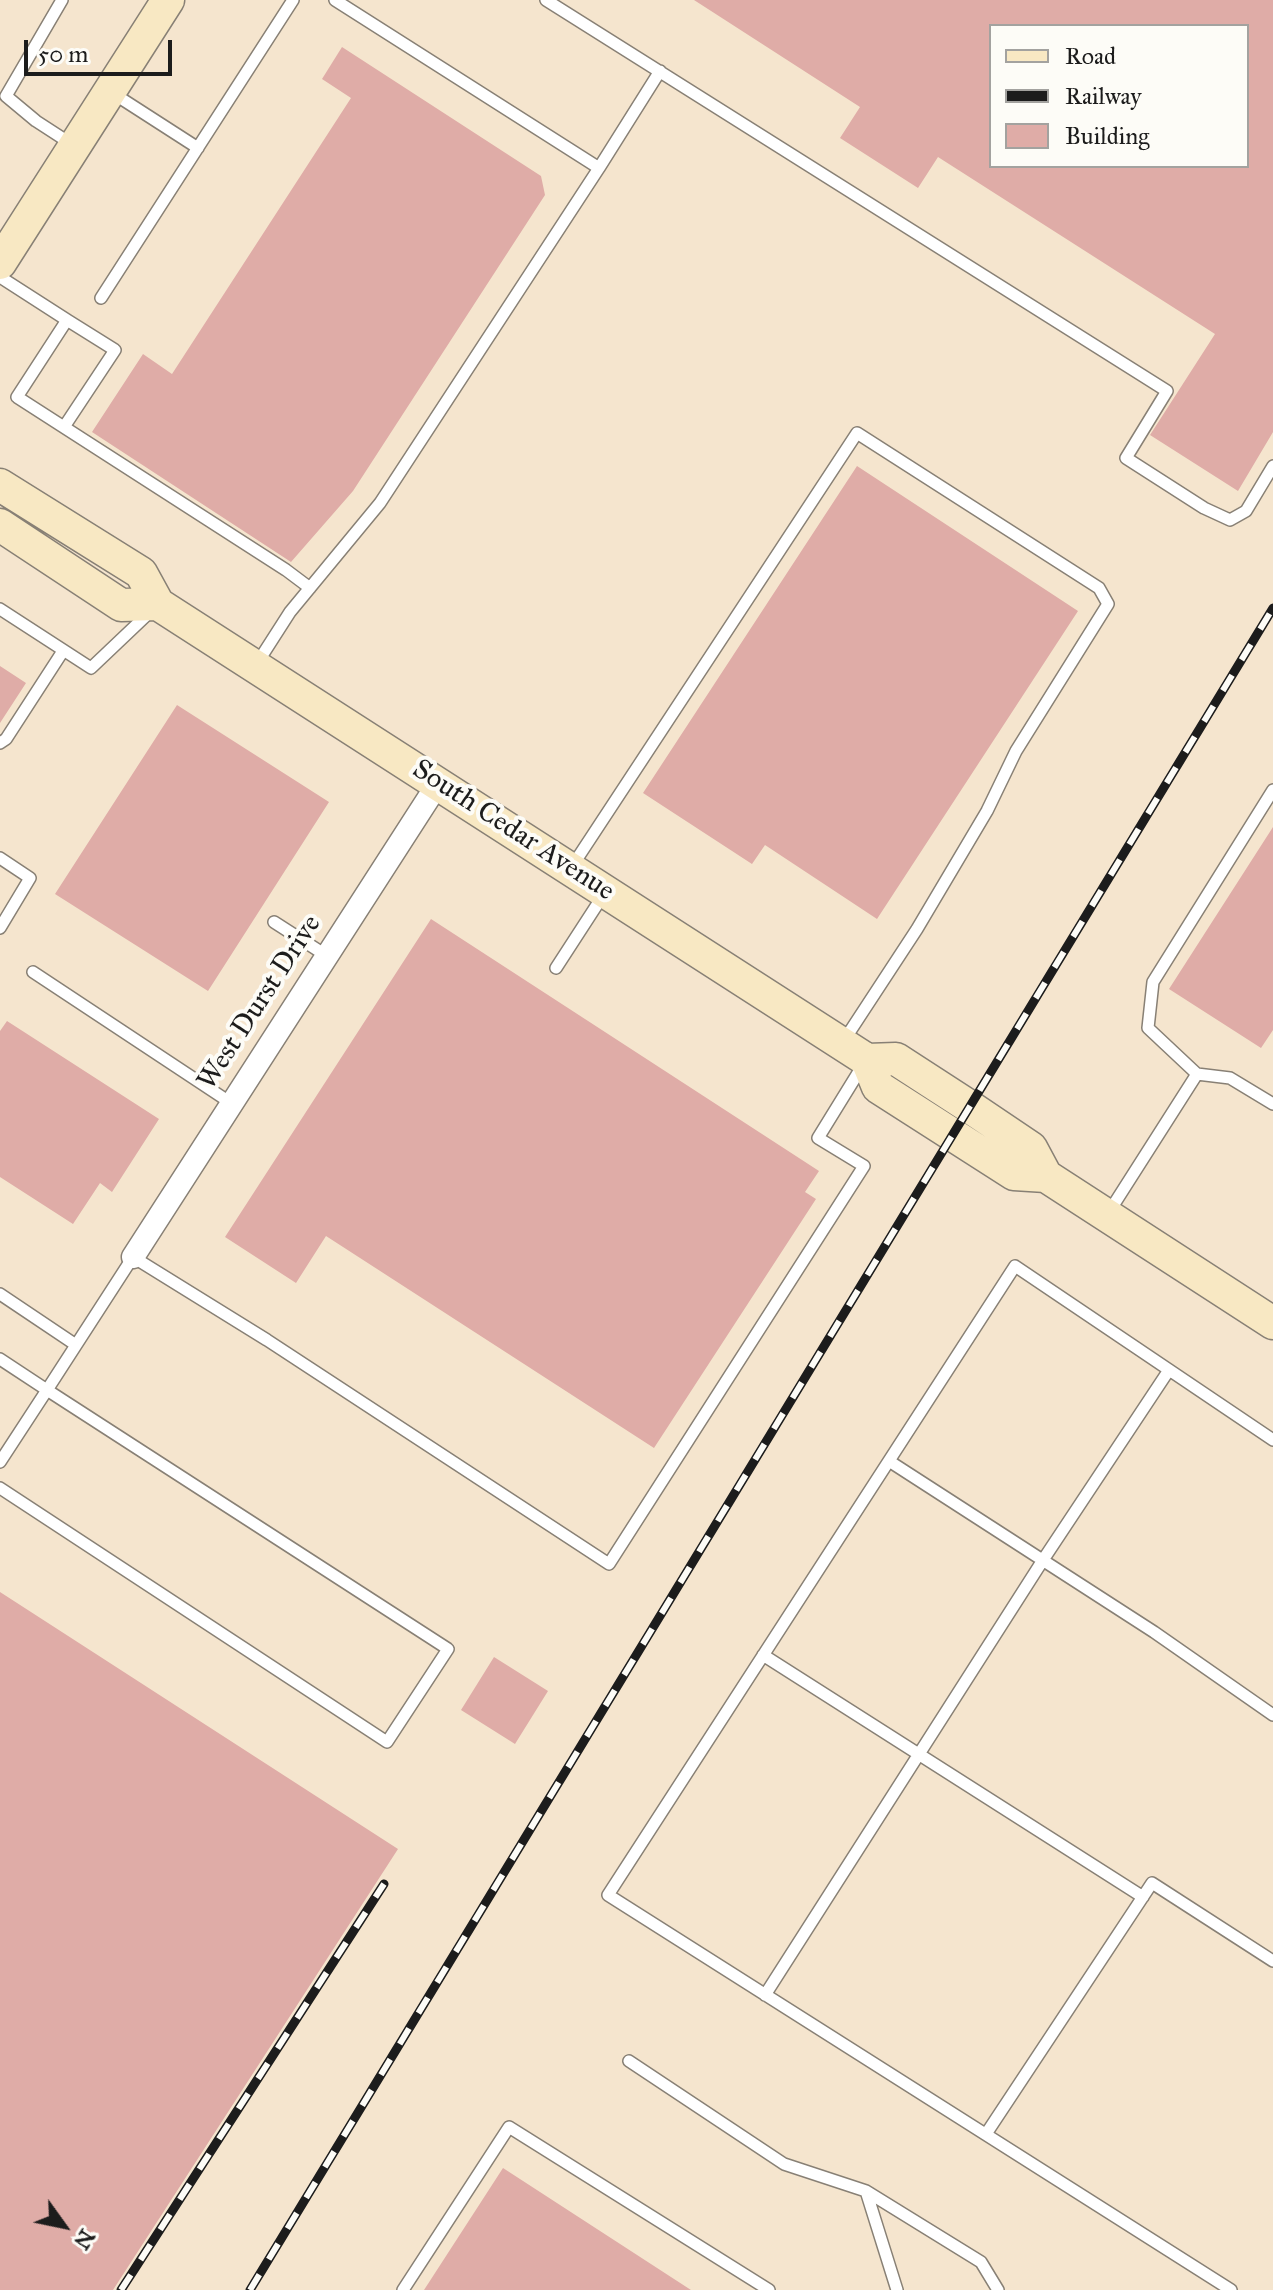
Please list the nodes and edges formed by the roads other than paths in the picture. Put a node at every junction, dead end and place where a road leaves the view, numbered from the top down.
1 (62, 0) edge
2 (168, 0) edge
3 (293, 0) edge
4 (335, 0) edge
5 (546, 0) edge
6 (660, 71) junction
7 (108, 91) junction
8 (74, 145) junction
9 (198, 148) junction
10 (599, 168) junction
11 (0, 263) edge
12 (0, 277) edge
13 (101, 298) dead end
14 (67, 320) junction
15 (64, 427) junction
16 (1273, 466) edge
17 (0, 485) edge
18 (2, 530) edge
19 (310, 588) junction
20 (158, 604) junction
21 (0, 609) edge
22 (63, 651) junction
23 (256, 665) junction
24 (0, 743) edge
25 (439, 782) junction
26 (1273, 790) edge
27 (0, 858) edge
28 (571, 869) junction
29 (606, 891) junction
30 (274, 922) dead end
31 (0, 928) edge
32 (327, 956) junction
33 (556, 968) dead end
34 (33, 972) dead end
35 (855, 1052) junction
36 (1197, 1074) junction
37 (231, 1103) junction
38 (1273, 1104) edge
39 (1106, 1216) junction
40 (133, 1257) junction
41 (0, 1294) edge
42 (1273, 1323) edge
43 (76, 1345) junction
44 (0, 1359) edge
45 (1169, 1370) junction
46 (47, 1390) junction
47 (1273, 1440) edge
48 (889, 1461) junction
49 (0, 1462) edge
50 (0, 1488) edge
51 (1043, 1560) junction
52 (763, 1655) junction
53 (1273, 1715) edge
54 (919, 1754) junction
55 (1143, 1897) junction
56 (1273, 1961) edge
57 (765, 1995) junction
58 (629, 2061) dead end
59 (986, 2134) junction
60 (866, 2191) junction
61 (403, 2290) edge
62 (769, 2290) edge
63 (897, 2290) edge
64 (998, 2290) edge
65 (1231, 2290) edge

1 - 8 lane
2 - 7 main road
3 - 9 lane
4 - 10 lane
5 - 6 lane
6 - 10 lane
6 - 16 lane
7 - 8 main road
7 - 9 lane
8 - 11 main road
9 - 13 lane
10 - 19 lane
12 - 14 lane
14 - 15 lane
14 - 15 lane
15 - 19 lane
17 - 20 main road, South Cedar Avenue
18 - 20 main road
19 - 23 lane
20 - 22 lane
20 - 23 main road, South Cedar Avenue
21 - 22 lane
22 - 24 lane
23 - 25 main road, South Cedar Avenue
25 - 28 main road, South Cedar Avenue
25 - 32 street, West Durst Drive
26 - 36 lane
27 - 31 lane
28 - 29 main road, South Cedar Avenue
28 - 35 lane
29 - 33 lane
29 - 35 main road, South Cedar Avenue
30 - 32 lane
32 - 37 street, West Durst Drive
34 - 37 lane
35 - 39 main road, South Cedar Avenue
35 - 40 lane
36 - 38 lane
36 - 39 lane
37 - 40 street, West Durst Drive
39 - 42 main road, South Cedar Avenue
40 - 43 lane
41 - 43 lane
43 - 46 lane
44 - 46 lane
45 - 47 lane
45 - 48 lane
45 - 51 lane
46 - 49 lane
46 - 50 lane
48 - 51 lane
48 - 52 lane
51 - 53 lane
51 - 54 lane
52 - 54 lane
52 - 57 lane
54 - 55 lane
54 - 57 lane
55 - 56 lane
55 - 59 lane
57 - 59 lane
58 - 60 lane
59 - 65 lane
60 - 63 lane
60 - 64 lane
61 - 62 lane

